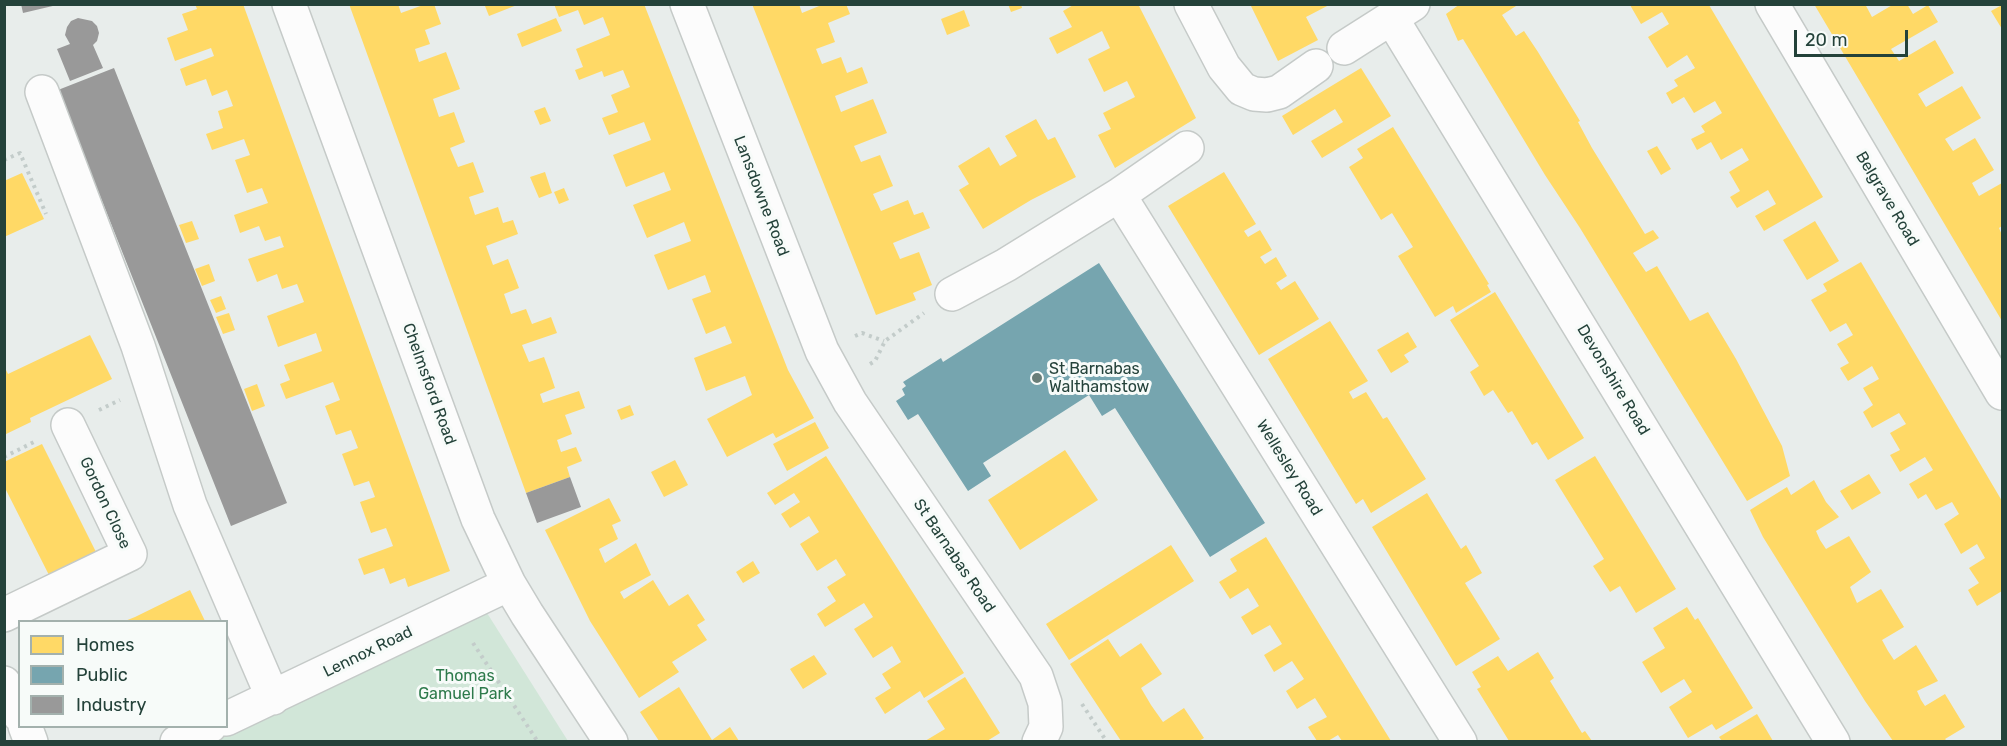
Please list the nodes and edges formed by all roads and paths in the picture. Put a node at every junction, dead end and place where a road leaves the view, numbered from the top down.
1 (289, 4) edge
2 (687, 4) edge
3 (1191, 4) edge
4 (1772, 4) edge
5 (1403, 12) edge
6 (1344, 48) dead end
7 (1316, 66) dead end
8 (42, 92) dead end
9 (1187, 148) dead end
10 (4, 160) edge
11 (1119, 195) junction
12 (48, 217) dead end
13 (952, 294) joint
14 (875, 361) dead end
15 (839, 386) joint
16 (2002, 393) edge
17 (125, 398) dead end
18 (68, 426) junction
19 (4, 457) edge
20 (509, 584) junction
21 (4, 615) edge
22 (473, 643) dead end
23 (4, 683) edge
24 (273, 698) junction
25 (18, 712) edge
26 (228, 718) edge
27 (206, 728) edge
28 (1041, 738) edge
29 (177, 741) edge
30 (538, 741) edge
31 (611, 741) edge
32 (1460, 741) edge
33 (1833, 741) edge

1 - 20 street, Chelmsford Road
2 - 15 street, Lansdowne Road
3 - 7 street
4 - 16 street, Belgrave Road
5 - 6 street
5 - 33 street, Devonshire Road
8 - 24 street
9 - 11 street
10 - 12 path
11 - 13 street
11 - 32 street, Wellesley Road
13 - 14 path
15 - 28 street, St Barnabas Road
17 - 18 path
18 - 19 path
18 - 21 street, Gordon Close
20 - 24 street, Lennox Road
20 - 31 street, Chelmsford Road
22 - 30 path
23 - 25 street
24 - 26 street, Lennox Road
27 - 29 street

